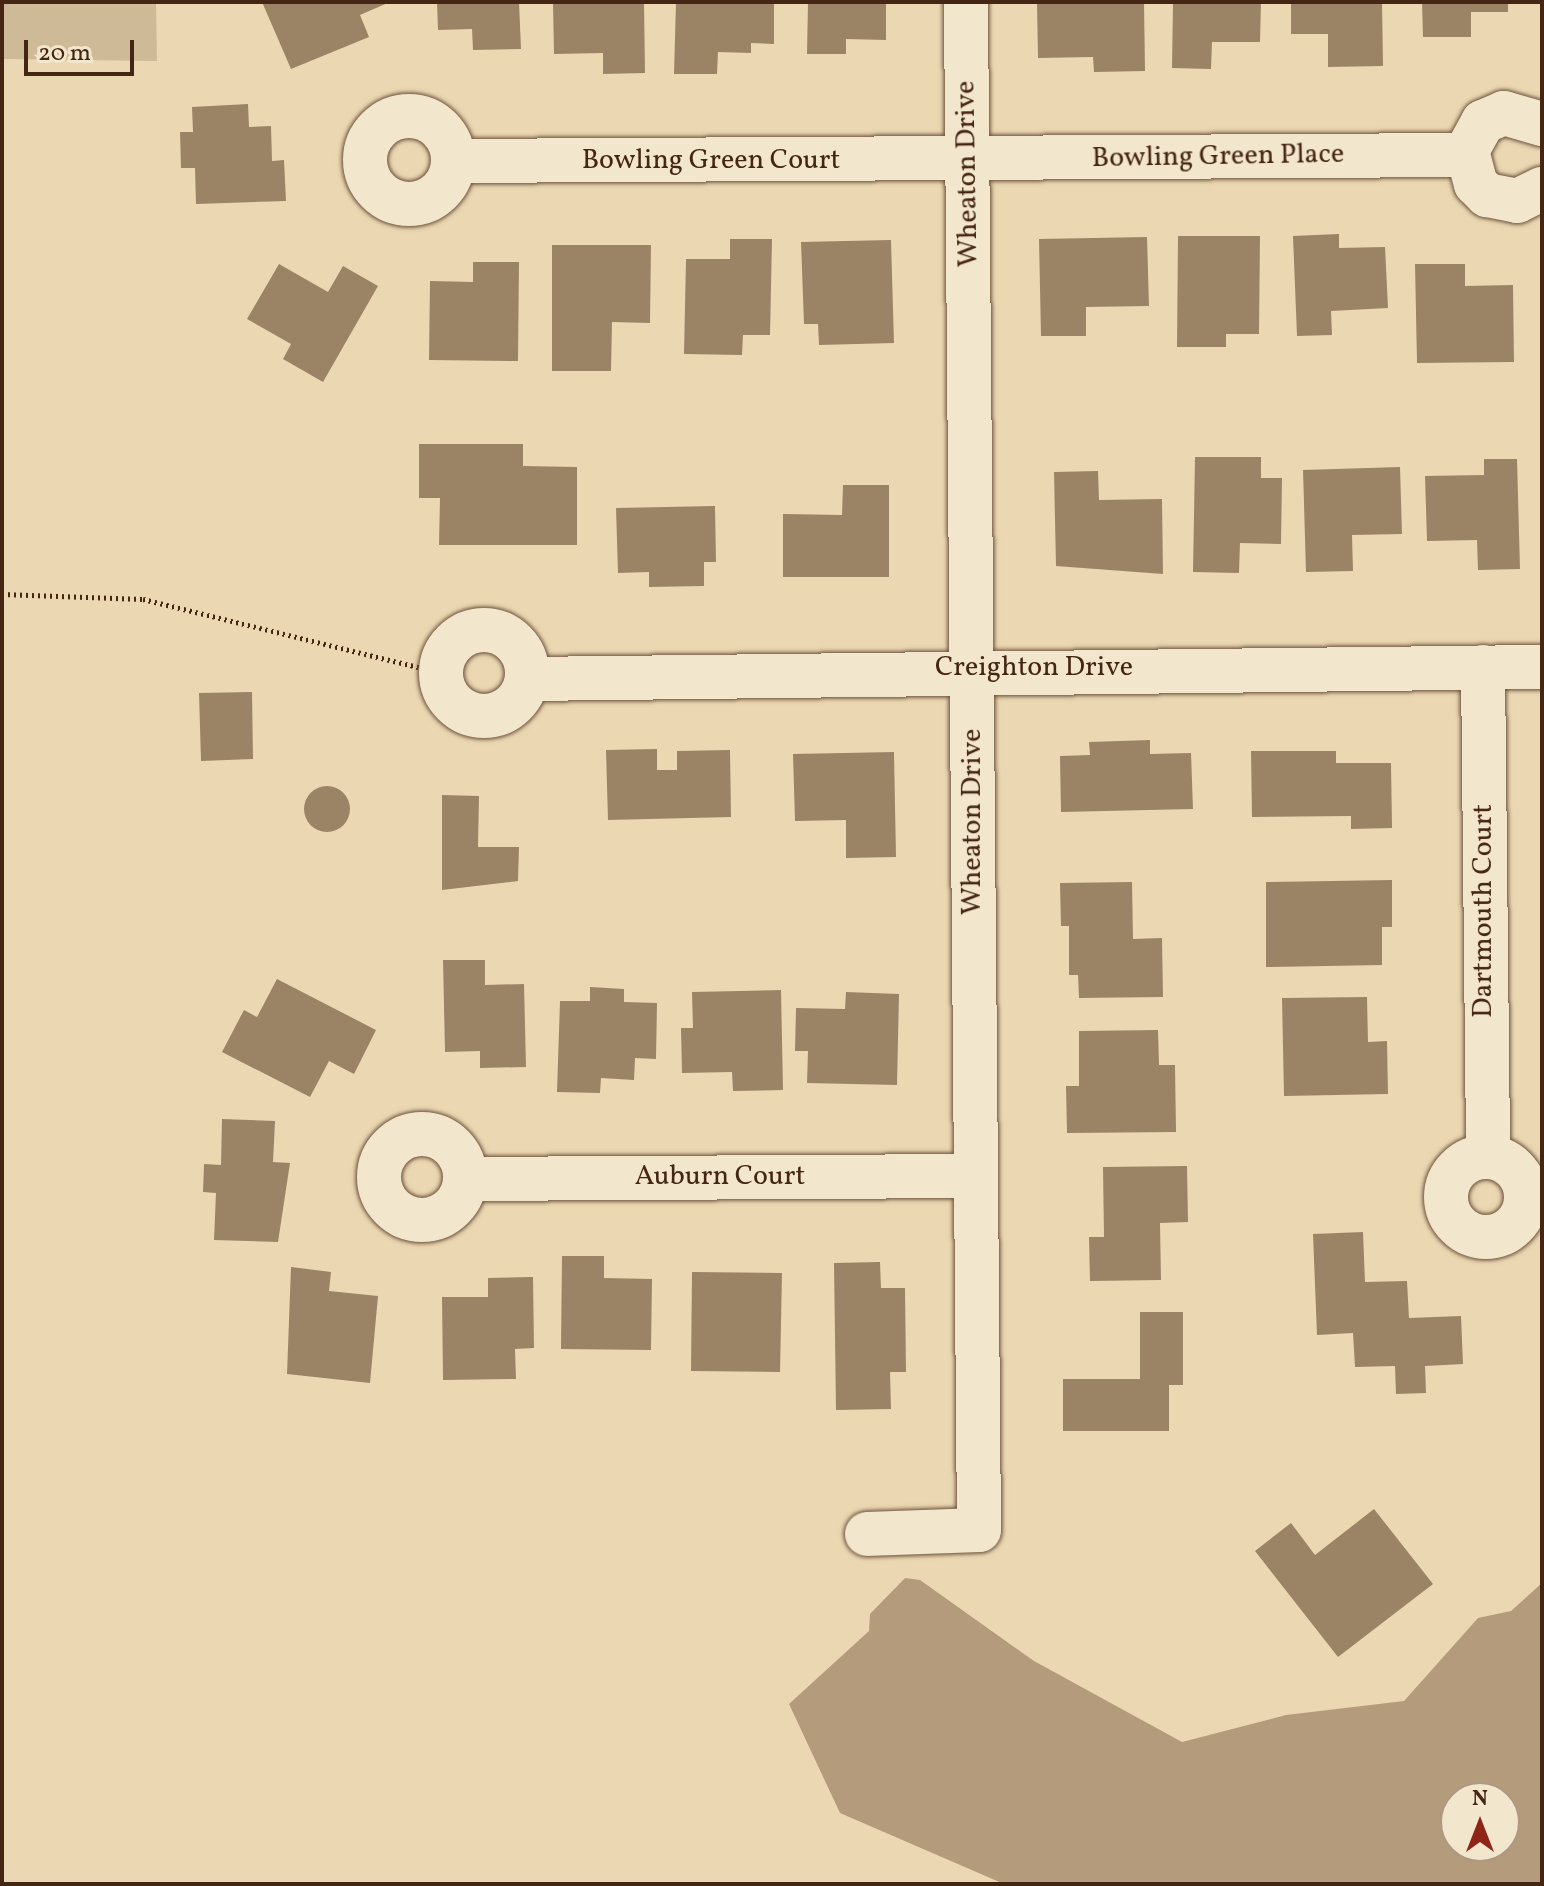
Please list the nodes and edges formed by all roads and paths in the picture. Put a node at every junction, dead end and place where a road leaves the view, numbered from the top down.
1 (966, 2) edge
2 (1542, 124) edge
3 (1467, 155) junction
4 (968, 160) junction
5 (454, 161) dead end
6 (1542, 189) edge
7 (2, 594) edge
8 (1483, 667) junction
9 (1542, 667) edge
10 (972, 668) junction
11 (441, 673) junction
12 (527, 679) junction
13 (1488, 1155) dead end
14 (974, 1176) junction
15 (465, 1179) dead end
16 (867, 1534) dead end

1 - 4 street, Wheaton Drive
2 - 3 street
3 - 4 street, Bowling Green Place
3 - 6 street
4 - 5 street, Bowling Green Court
4 - 10 street, Wheaton Drive
7 - 11 path
8 - 9 street, Creighton Drive
8 - 10 street, Creighton Drive
8 - 13 street, Dartmouth Court
10 - 12 street, Creighton Drive
10 - 14 street, Wheaton Drive
11 - 12 street
11 - 12 street
14 - 15 street, Auburn Court
14 - 16 street, Wheaton Drive

